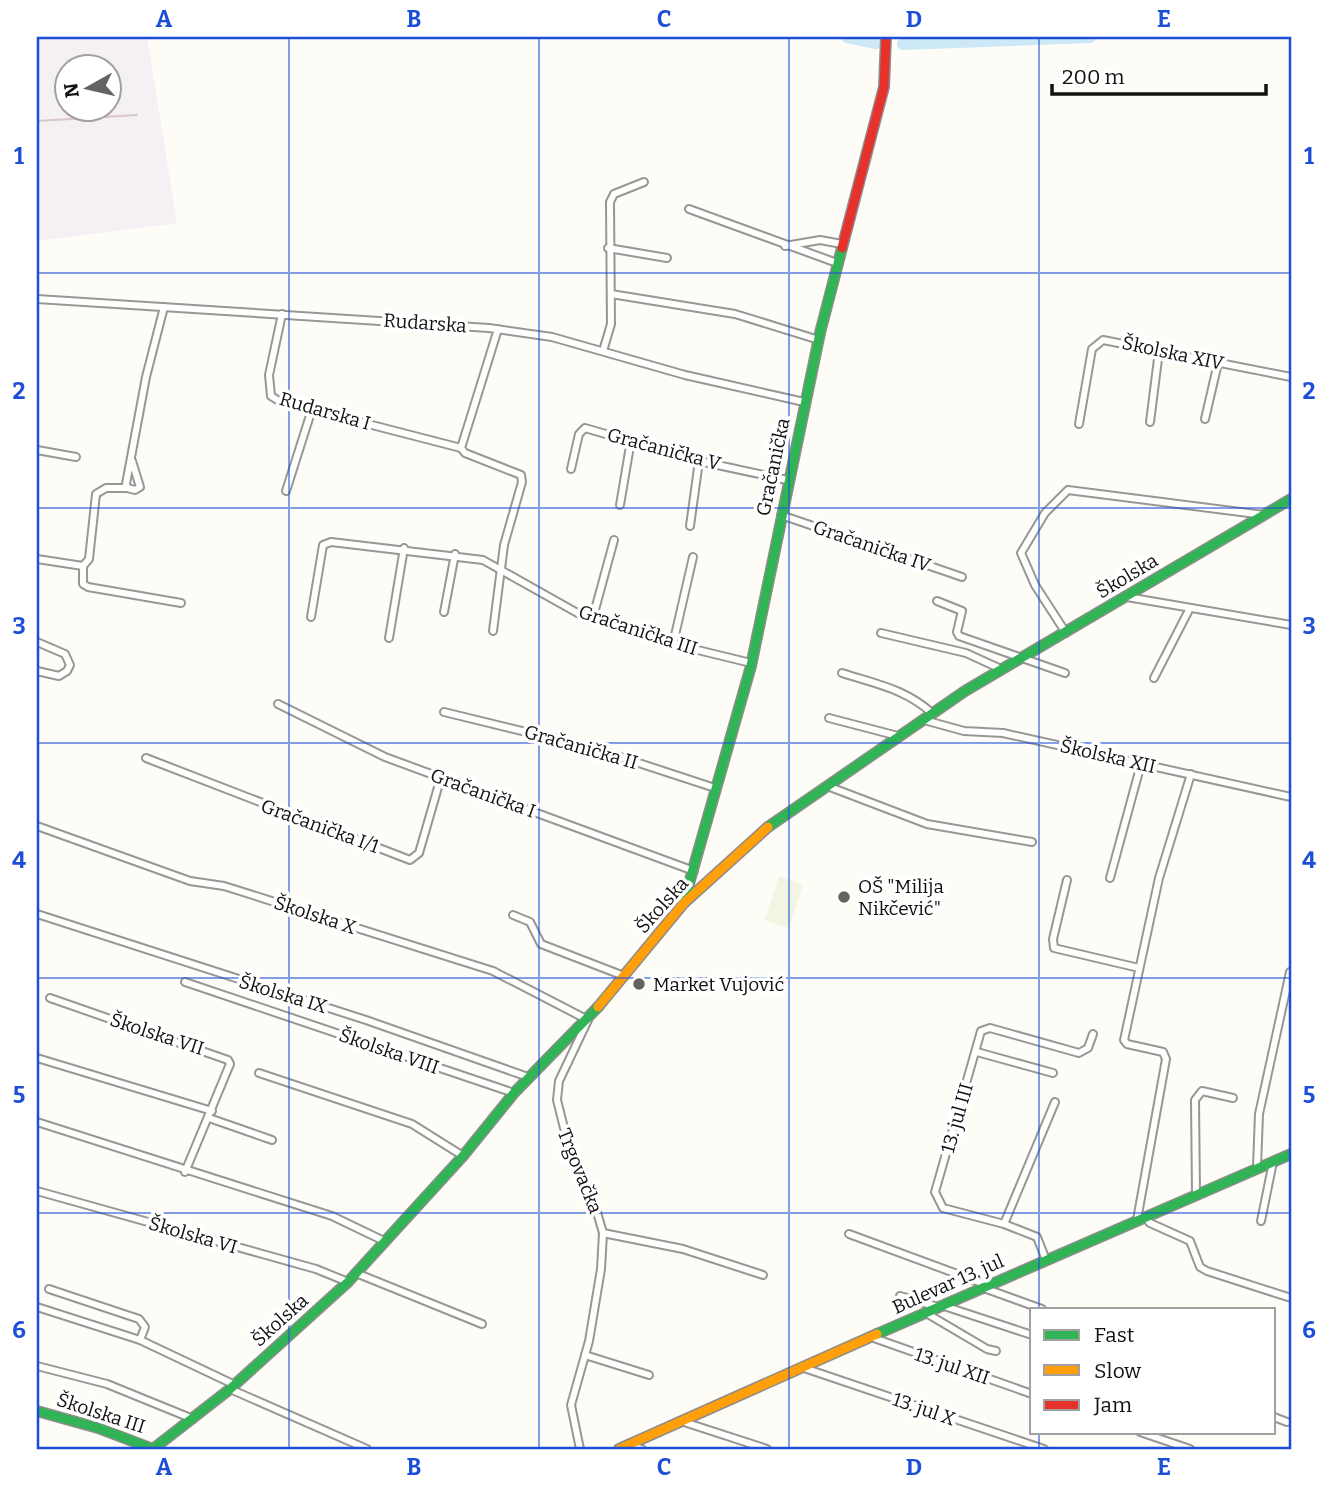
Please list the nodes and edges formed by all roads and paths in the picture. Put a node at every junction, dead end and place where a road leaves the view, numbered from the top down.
1 (886, 37) edge
2 (644, 182) dead end
3 (689, 209) dead end
4 (842, 244) junction
5 (785, 246) junction
6 (608, 248) junction
7 (667, 258) dead end
8 (837, 263) junction
9 (611, 294) junction
10 (37, 299) edge
11 (164, 307) junction
12 (282, 314) junction
13 (498, 329) junction
14 (819, 340) junction
15 (603, 351) junction
16 (1159, 351) junction
17 (1218, 363) junction
18 (1291, 377) edge
19 (804, 402) junction
20 (312, 409) junction
21 (1205, 419) dead end
22 (1150, 422) dead end
23 (1079, 424) dead end
24 (631, 440) junction
25 (461, 448) junction
26 (37, 450) edge
27 (76, 457) dead end
28 (132, 461) junction
29 (699, 461) junction
30 (571, 469) dead end
31 (787, 480) junction
32 (127, 488) junction
33 (286, 491) dead end
34 (1291, 499) edge
35 (620, 505) dead end
36 (781, 515) junction
37 (1266, 515) junction
38 (690, 526) dead end
39 (614, 540) dead end
40 (404, 548) junction
41 (455, 555) junction
42 (693, 557) dead end
43 (37, 558) edge
44 (83, 566) junction
45 (502, 569) junction
46 (962, 577) dead end
47 (1127, 597) junction
48 (937, 601) dead end
49 (181, 603) dead end
50 (1190, 608) junction
51 (444, 612) dead end
52 (311, 617) dead end
53 (593, 617) junction
54 (1291, 625) edge
55 (493, 631) dead end
56 (881, 633) dead end
57 (1066, 633) junction
58 (389, 638) dead end
59 (37, 642) edge
60 (673, 644) junction
61 (1020, 660) junction
62 (751, 663) junction
63 (1001, 669) junction
64 (37, 671) edge
65 (842, 673) dead end
66 (1065, 673) dead end
67 (1154, 678) dead end
68 (278, 704) dead end
69 (444, 712) dead end
70 (933, 714) junction
71 (829, 718) dead end
72 (924, 720) junction
73 (900, 737) junction
74 (146, 758) dead end
75 (1141, 764) junction
76 (1191, 774) junction
77 (441, 777) junction
78 (830, 787) junction
79 (715, 789) junction
80 (1291, 797) edge
81 (37, 826) edge
82 (1032, 842) dead end
83 (694, 871) junction
84 (1110, 878) dead end
85 (1067, 880) dead end
86 (684, 903) junction
87 (37, 914) edge
88 (513, 915) dead end
89 (1139, 968) junction
90 (1290, 972) edge
91 (624, 976) junction
92 (185, 982) dead end
93 (50, 998) dead end
94 (588, 1020) junction
95 (1093, 1034) dead end
96 (977, 1052) junction
97 (37, 1058) edge
98 (259, 1073) dead end
99 (1053, 1073) dead end
100 (528, 1077) junction
101 (514, 1093) junction
102 (1233, 1098) dead end
103 (1055, 1102) dead end
104 (211, 1115) junction
105 (37, 1122) edge
106 (272, 1140) dead end
107 (1291, 1154) edge
108 (463, 1156) junction
109 (1273, 1162) junction
110 (1257, 1167) junction
111 (185, 1172) junction
112 (37, 1191) edge
113 (1196, 1194) junction
114 (1141, 1218) junction
115 (1261, 1221) dead end
116 (1004, 1224) junction
117 (603, 1233) junction
118 (849, 1234) dead end
119 (384, 1241) junction
120 (1046, 1260) junction
121 (356, 1273) junction
122 (763, 1275) dead end
123 (348, 1282) junction
124 (985, 1286) junction
125 (49, 1289) dead end
126 (900, 1296) dead end
127 (1291, 1297) edge
128 (942, 1306) junction
129 (37, 1307) edge
130 (1040, 1308) edge
131 (926, 1313) junction
132 (482, 1324) dead end
133 (1030, 1334) edge
134 (871, 1337) junction
135 (140, 1340) junction
136 (996, 1351) dead end
137 (584, 1355) junction
138 (37, 1366) edge
139 (804, 1368) junction
140 (649, 1375) dead end
141 (233, 1387) junction
142 (1030, 1393) edge
143 (37, 1411) edge
144 (1276, 1418) edge
145 (193, 1419) junction
146 (684, 1422) junction
147 (1287, 1422) dead end
148 (1146, 1434) edge
149 (629, 1445) junction
150 (153, 1449) edge
151 (367, 1449) edge
152 (580, 1449) edge
153 (619, 1449) edge
154 (642, 1449) edge
155 (767, 1449) edge
156 (1044, 1449) edge
157 (1190, 1449) edge

1 - 4 street, Gračanička
2 - 6 street
3 - 5 street
4 - 5 street
4 - 8 street, Gračanička
5 - 8 street
6 - 7 street
6 - 9 street
8 - 14 street, Gračanička
9 - 14 street
9 - 15 street
10 - 11 street, Rudarska
11 - 12 street, Rudarska
11 - 28 street
12 - 13 street, Rudarska
12 - 20 street, Rudarska I
13 - 15 street, Rudarska
13 - 25 street
14 - 19 street, Gračanička
15 - 19 street, Rudarska
16 - 17 street, Školska XIV
16 - 22 street
16 - 23 street, Školska XIV
17 - 18 street, Školska XIV
17 - 21 street
19 - 31 street, Gračanička
20 - 25 street, Rudarska I
20 - 33 street
24 - 29 street, Gračanička V
24 - 30 street, Gračanička V
24 - 35 street
25 - 45 street, Rudarska I
26 - 27 street
28 - 32 street
28 - 32 street
29 - 31 street, Gračanička V
29 - 38 street
31 - 36 street, Gračanička
32 - 44 street
34 - 37 street, Školska
36 - 46 street, Gračanička IV
36 - 62 street, Gračanička
37 - 47 street, Školska
37 - 57 street
39 - 53 street
40 - 41 street, Gračanička III
40 - 52 street, Gračanička III
40 - 58 street
41 - 45 street, Gračanička III
41 - 51 street
42 - 60 street
43 - 44 street
44 - 49 street
45 - 53 street, Gračanička III
45 - 55 street
47 - 50 street
47 - 57 street, Školska
48 - 61 street
50 - 54 street
50 - 67 street
53 - 60 street, Gračanička III
56 - 63 street
57 - 61 street, Školska
59 - 64 street
60 - 62 street, Gračanička III
61 - 63 street, Školska
61 - 66 street
62 - 79 street, Gračanička
63 - 70 street, Školska
65 - 70 street
68 - 77 street, Gračanička I
69 - 79 street, Gračanička II
70 - 72 street, Školska
71 - 73 street
72 - 73 street, Školska
72 - 75 street, Školska XII
73 - 78 street, Školska
74 - 77 street, Gračanička I/1
75 - 76 street, Školska XII
75 - 84 street
76 - 80 street, Školska XII
76 - 89 street
77 - 83 street, Gračanička I
78 - 82 street
78 - 86 street, Školska
79 - 83 street, Gračanička
81 - 94 street, Školska X
83 - 86 street, Gračanička
85 - 89 street
86 - 91 street, Školska
87 - 100 street, Školska IX
88 - 91 street
89 - 114 street
90 - 110 street
91 - 94 street, Školska
92 - 101 street, Školska VIII
93 - 104 street, Školska VII
94 - 100 street, Školska
94 - 117 street, Trgovačka
95 - 96 street, 13. jul III
96 - 99 street
96 - 116 street, 13. jul III
97 - 104 street
98 - 108 street
100 - 101 street, Školska
101 - 108 street, Školska
102 - 113 street
103 - 116 street
104 - 106 street
104 - 111 street, Školska VII
105 - 111 street
107 - 109 street, Bulevar 13. jul
108 - 119 street, Školska
109 - 110 street, Bulevar 13. jul
109 - 115 street
110 - 113 street, Bulevar 13. jul
111 - 119 street
112 - 123 street, Školska VI
113 - 114 street, Bulevar 13. jul
114 - 120 street, Bulevar 13. jul
114 - 127 street
116 - 120 street, 13. jul III
117 - 122 street
117 - 137 street, Trgovačka
118 - 124 street
119 - 121 street, Školska
120 - 124 street, Bulevar 13. jul
121 - 123 street, Školska
121 - 132 street
123 - 141 street, Školska
124 - 128 street, Bulevar 13. jul
124 - 130 street
125 - 135 street
126 - 128 street
128 - 131 street, Bulevar 13. jul
128 - 133 street
129 - 135 street
131 - 134 street, Bulevar 13. jul
131 - 136 street
134 - 139 street, Bulevar 13. jul
134 - 142 street, 13. jul XII
135 - 141 street
137 - 140 street
137 - 152 street, Trgovačka
138 - 145 street
139 - 146 street, Bulevar 13. jul
139 - 156 street, 13. jul X
141 - 145 street, Školska
141 - 151 street
143 - 150 street, Školska III
144 - 147 street
145 - 150 street, Školska
146 - 149 street, Bulevar 13. jul
146 - 155 street
148 - 157 street
149 - 153 street, Bulevar 13. jul
149 - 154 street

